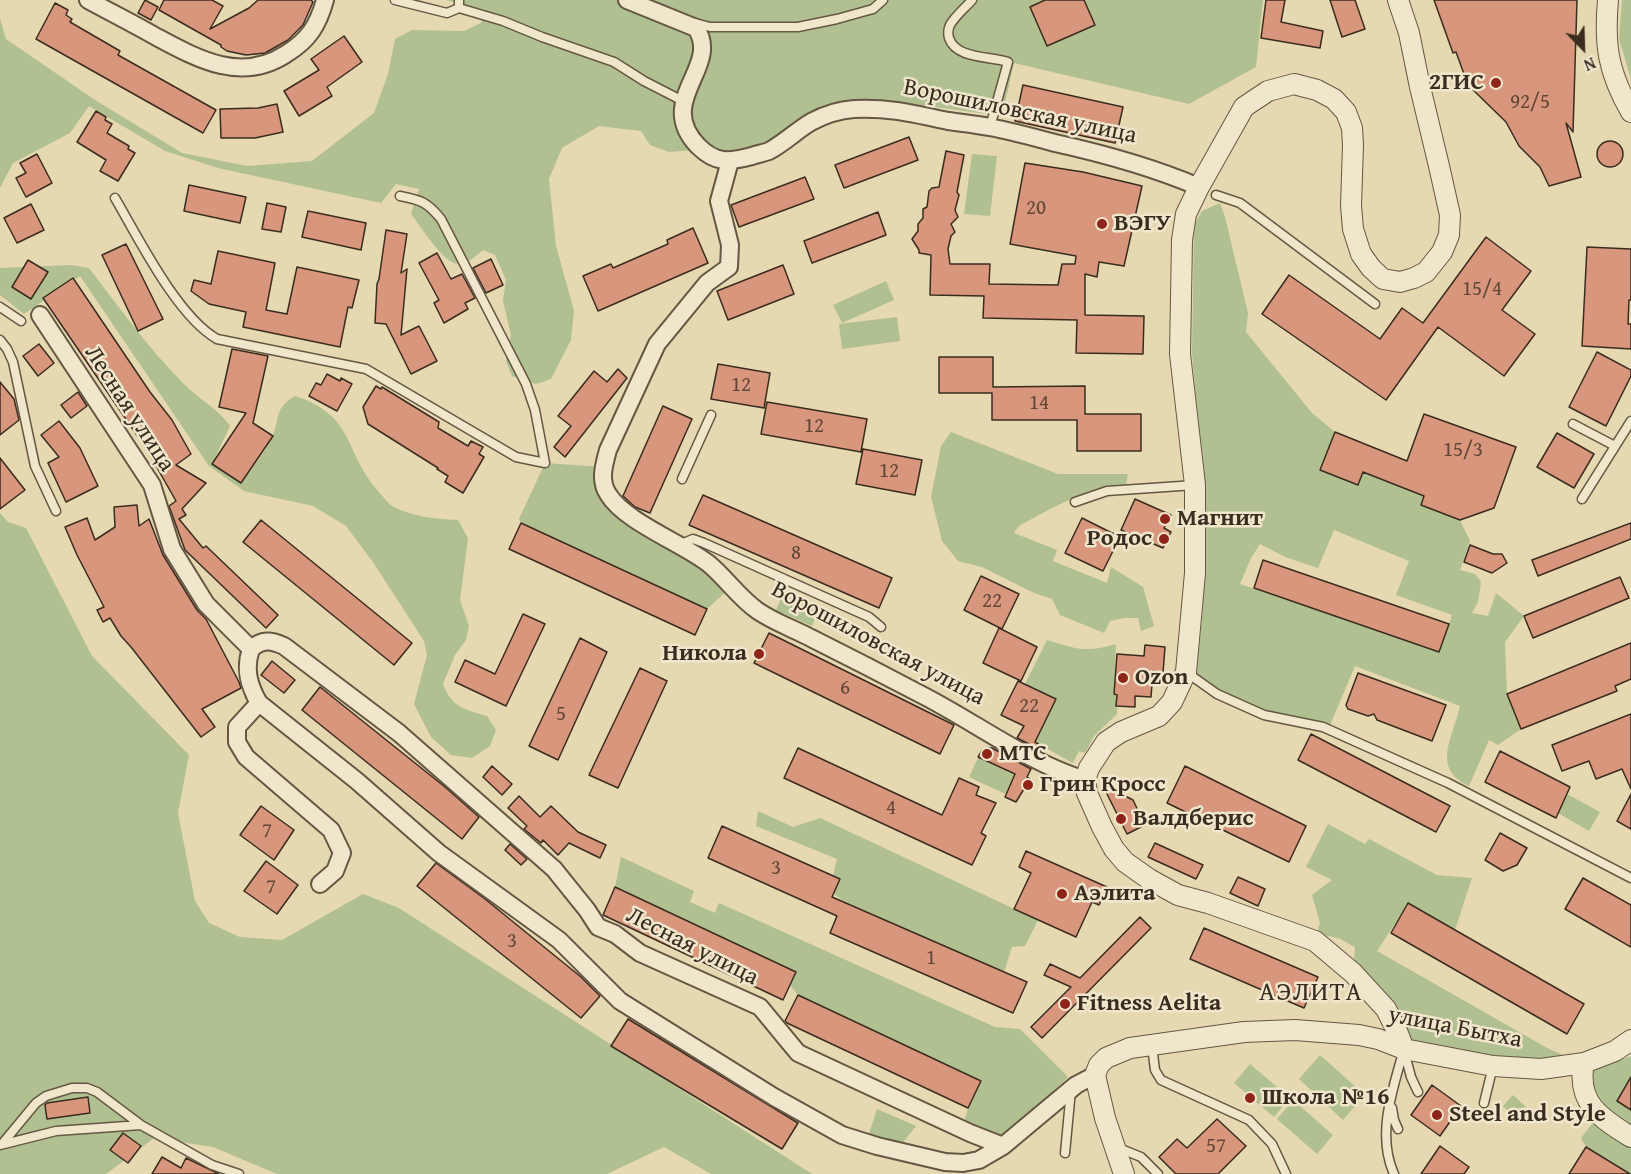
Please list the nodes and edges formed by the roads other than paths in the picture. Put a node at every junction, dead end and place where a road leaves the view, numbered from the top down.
1 (88, 0) edge
2 (325, 0) edge
3 (395, 0) edge
4 (627, 0) edge
5 (883, 0) edge
6 (972, 0) edge
7 (1398, 0) edge
8 (1608, 0) edge
9 (459, 4) edge
10 (668, 16) junction
11 (683, 101) junction
12 (1631, 112) edge
13 (990, 127) junction
14 (730, 161) junction
15 (1208, 191) junction
16 (400, 196) dead end
17 (115, 198) dead end
18 (1375, 304) dead end
19 (0, 307) edge
20 (40, 315) dead end
21 (21, 321) dead end
22 (0, 340) edge
23 (711, 415) dead end
24 (1631, 421) edge
25 (1573, 424) dead end
26 (1615, 446) junction
27 (682, 479) dead end
28 (1195, 485) junction
29 (1582, 499) dead end
30 (1075, 502) dead end
31 (56, 511) dead end
32 (680, 545) junction
33 (881, 627) dead end
34 (251, 649) junction
35 (1186, 672) junction
36 (259, 704) junction
37 (1085, 780) junction
38 (1631, 878) edge
39 (320, 884) dead end
40 (1631, 1040) edge
41 (1152, 1046) junction
42 (1404, 1049) junction
43 (1584, 1063) junction
44 (1493, 1066) junction
45 (1095, 1075) junction
46 (1071, 1089) junction
47 (1418, 1092) dead end
48 (1390, 1099) junction
49 (1484, 1103) dead end
50 (141, 1125) junction
51 (1398, 1129) dead end
52 (1631, 1137) edge
53 (1, 1145) edge
54 (1004, 1146) junction
55 (1115, 1146) junction
56 (1065, 1153) dead end
57 (239, 1174) edge
58 (1124, 1174) edge
59 (1158, 1174) edge
60 (1286, 1174) edge
61 (1394, 1174) edge

1 - 2 street
3 - 9 lane
4 - 10 street
5 - 10 lane
6 - 13 lane
7 - 15 street
8 - 12 street
9 - 11 lane
10 - 11 street
11 - 14 street
13 - 14 street, Ворошиловская улица
13 - 15 street, Ворошиловская улица
14 - 32 street, Ворошиловская улица
15 - 18 lane
15 - 28 street
16 - 17 lane
19 - 21 lane
20 - 34 street, Лесная улица
22 - 31 lane
23 - 27 lane
24 - 26 lane
25 - 26 lane
26 - 29 lane
28 - 30 lane
28 - 35 street
32 - 33 lane
32 - 37 street, Ворошиловская улица
34 - 36 street
34 - 54 street, Лесная улица
35 - 37 street
35 - 38 lane
36 - 39 street
36 - 54 street, улица Бытха
37 - 42 street
40 - 43 street, улица Бытха
41 - 42 street, улица Бытха
41 - 45 street, улица Бытха
41 - 60 lane
42 - 44 street, улица Бытха
42 - 47 lane
42 - 48 lane
43 - 44 street, улица Бытха
43 - 52 street
44 - 49 lane
45 - 46 street, улица Бытха
45 - 55 street
46 - 54 street, улица Бытха
46 - 56 lane
48 - 51 lane
48 - 61 lane
50 - 53 lane
50 - 53 lane
50 - 57 lane
55 - 58 street
55 - 59 lane

